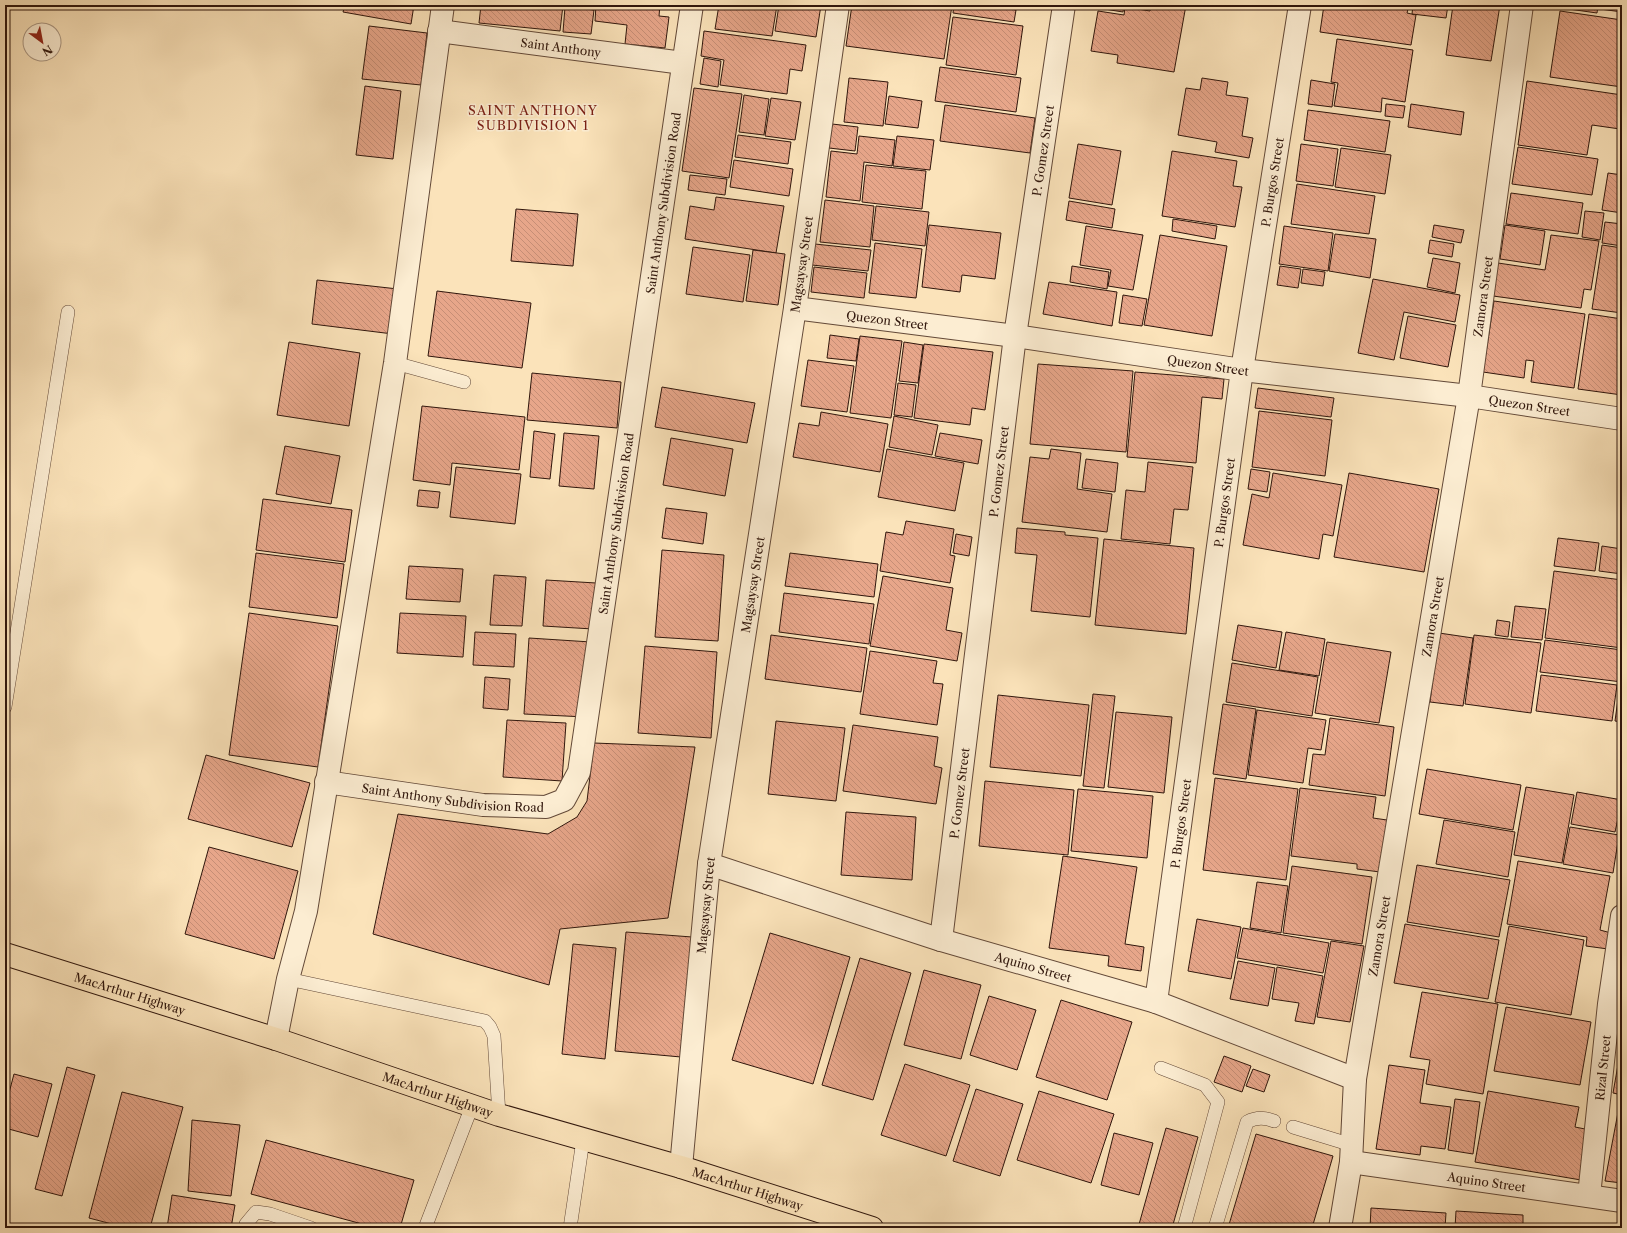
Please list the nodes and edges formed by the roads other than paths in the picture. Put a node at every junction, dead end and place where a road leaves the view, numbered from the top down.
1 (443, 5) edge
2 (692, 5) edge
3 (838, 5) edge
4 (1064, 5) edge
5 (1300, 5) edge
6 (1522, 5) edge
7 (439, 31) junction
8 (683, 63) junction
9 (795, 308) junction
10 (68, 312) dead end
11 (1015, 336) junction
12 (395, 363) junction
13 (1242, 370) junction
14 (464, 382) dead end
15 (1469, 396) junction
16 (1622, 419) edge
17 (5, 707) edge
18 (326, 782) junction
19 (709, 864) junction
20 (1622, 916) edge
21 (941, 940) junction
22 (5, 954) edge
23 (288, 979) junction
24 (1156, 1002) junction
25 (1616, 1005) edge
26 (276, 1040) junction
27 (1161, 1068) dead end
28 (1355, 1079) junction
29 (472, 1106) junction
30 (499, 1116) junction
31 (1274, 1121) dead end
32 (1293, 1127) dead end
33 (583, 1140) junction
34 (1351, 1153) junction
35 (681, 1167) junction
36 (1589, 1196) junction
37 (1622, 1201) edge
38 (245, 1228) edge
39 (311, 1228) edge
40 (425, 1228) edge
41 (570, 1228) edge
42 (872, 1228) edge
43 (1184, 1228) edge
44 (1215, 1228) edge
45 (1340, 1228) edge

1 - 7 street
2 - 8 street, Saint Anthony Subdivision Road
3 - 9 street, Magsaysay Street
4 - 11 street, P. Gomez Street
5 - 13 street, P. Burgos Street
6 - 15 street, Zamora Street
7 - 8 street, Saint Anthony
7 - 12 street
8 - 18 street, Saint Anthony Subdivision Road
9 - 11 street, Quezon Street
9 - 19 street, Magsaysay Street
10 - 17 lane
11 - 13 street, Quezon Street
11 - 21 street, P. Gomez Street
12 - 14 lane
12 - 18 street
13 - 15 street, Quezon Street
13 - 24 street, P. Burgos Street
15 - 16 street, Quezon Street
15 - 28 street, Zamora Street
18 - 23 street
19 - 21 street, Aquino Street
19 - 35 street, Magsaysay Street
20 - 25 street, Rizal Street
21 - 24 street, Aquino Street
22 - 26 highway, MacArthur Highway
23 - 26 street
23 - 30 lane
24 - 28 street, Aquino Street
25 - 36 street, Rizal Street
26 - 29 highway, MacArthur Highway
27 - 43 lane
28 - 34 street, Zamora Street
29 - 30 highway, MacArthur Highway
29 - 40 lane
30 - 33 highway, MacArthur Highway
31 - 44 lane
32 - 34 lane
33 - 35 highway, MacArthur Highway
33 - 41 lane
34 - 36 street, Aquino Street
34 - 45 street, Zamora Street
35 - 42 highway, MacArthur Highway
36 - 37 street, Aquino Street
38 - 39 lane

